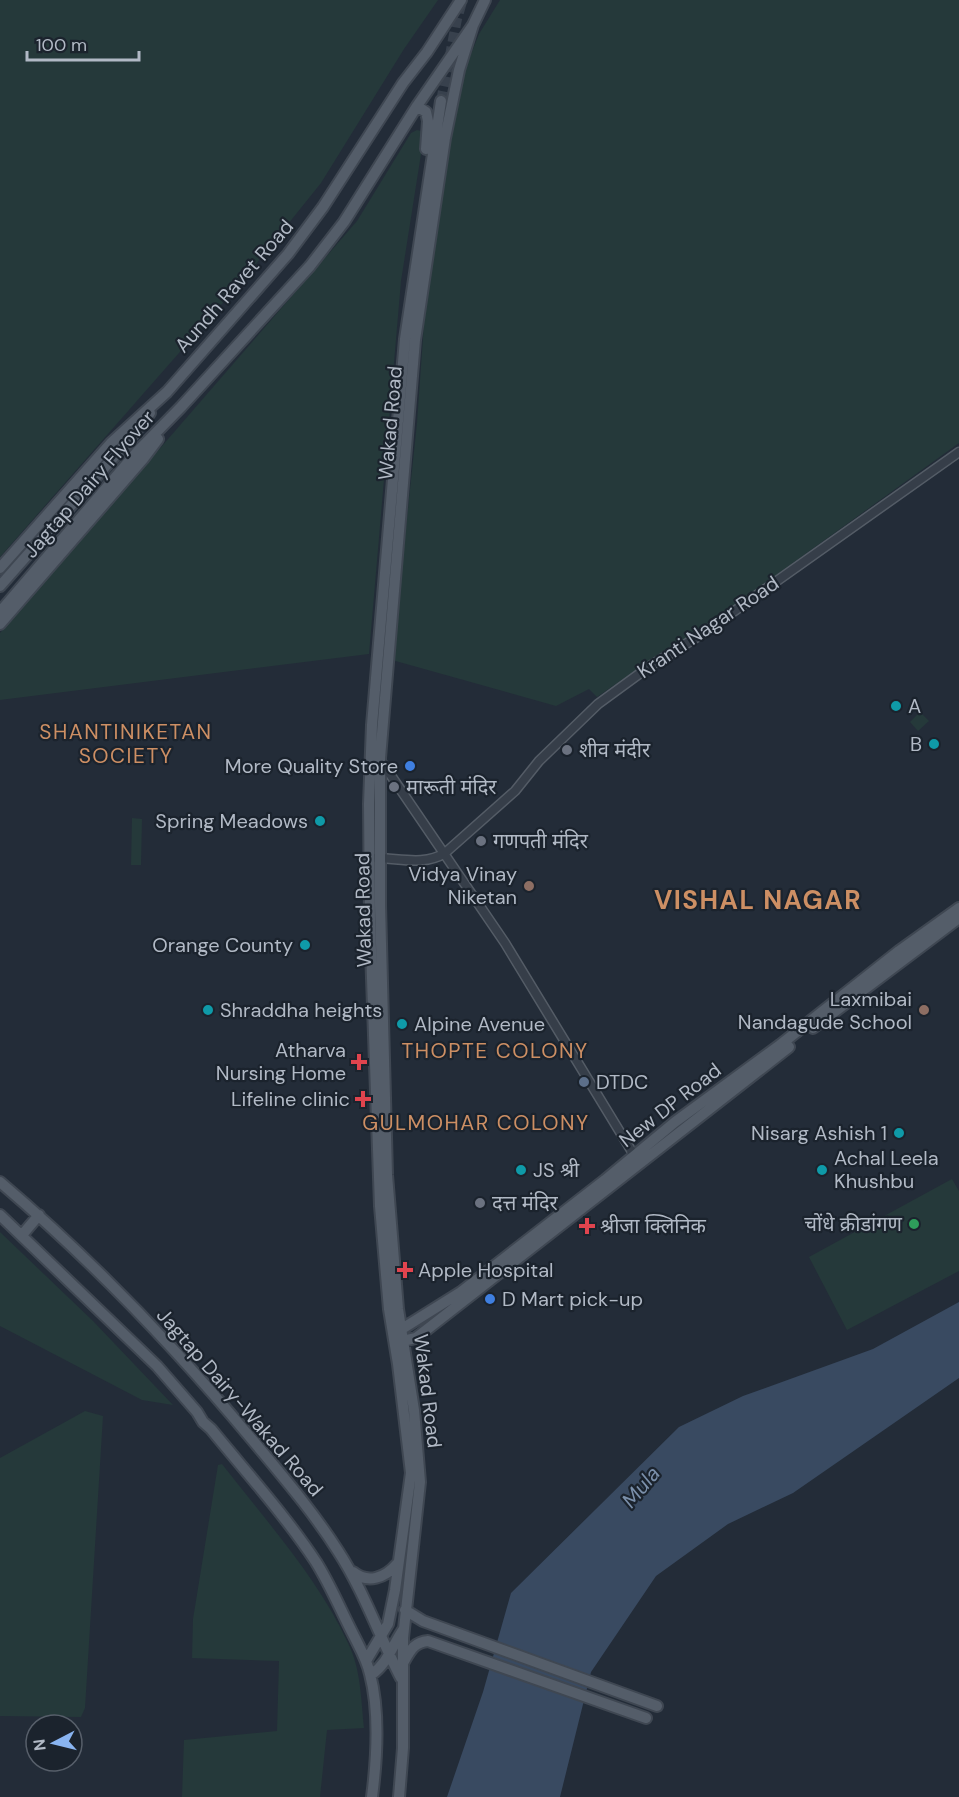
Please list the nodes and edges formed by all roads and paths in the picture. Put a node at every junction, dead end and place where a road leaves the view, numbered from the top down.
1 (461, 0) edge
2 (485, 0) edge
3 (473, 25) junction
4 (441, 101) tunnel mouth
5 (417, 106) junction
6 (405, 339) junction
7 (167, 392) junction
8 (181, 407) junction
9 (959, 452) edge
10 (0, 568) edge
11 (0, 586) edge
12 (0, 612) edge
13 (0, 624) edge
14 (376, 758) junction
15 (445, 853) junction
16 (375, 858) junction
17 (959, 908) edge
18 (959, 918) edge
19 (637, 1159) junction
20 (0, 1182) edge
21 (0, 1215) edge
22 (39, 1215) junction
23 (22, 1235) junction
24 (399, 1337) junction
25 (397, 1564) junction
26 (350, 1570) junction
27 (405, 1610) junction
28 (404, 1628) junction
29 (382, 1637) junction
30 (388, 1653) junction
31 (366, 1661) junction
32 (403, 1664) junction
33 (370, 1675) junction
34 (402, 1681) junction
35 (657, 1706) dead end
36 (646, 1718) dead end
37 (372, 1797) edge
38 (399, 1797) edge

1 - 7 main road, Aundh Ravet Road
2 - 3 main road, Aundh Ravet Road
3 - 5 main road, Aundh Ravet Road
3 - 14 main road, Wakad Road
4 - 6 main road
5 - 6 main road
5 - 8 main road, Aundh Ravet Road
6 - 14 main road, Wakad Road
7 - 10 main road, Aundh Ravet Road
7 - 11 main road, Jagtap Dairy Flyover
8 - 12 main road, Jagtap Dairy Flyover
8 - 13 main road
9 - 15 street, Kranti Nagar Road
14 - 15 street
14 - 16 main road, Wakad Road
15 - 16 street
15 - 19 street
16 - 24 main road, Wakad Road
17 - 19 main road, New DP Road
18 - 19 main road, New DP Road
19 - 24 main road, New DP Road
20 - 22 main road, Jagtap Dairy-Wakad Road
21 - 23 main road
22 - 23 main road
22 - 26 main road, Jagtap Dairy-Wakad Road
23 - 31 main road
24 - 25 main road, Wakad Road
24 - 27 main road, Wakad Road
25 - 26 main road
25 - 29 main road, Wakad Road
26 - 29 main road, Jagtap Dairy-Wakad Road
27 - 28 main road, Wakad Road
27 - 35 main road
28 - 30 main road
28 - 32 main road, Wakad Road
29 - 30 main road, Jagtap Dairy-Wakad Road
29 - 31 main road, Wakad Road
30 - 33 main road
30 - 34 main road, Jagtap Dairy-Wakad Road
31 - 33 main road
32 - 34 main road, Wakad Road
32 - 36 main road
33 - 37 main road
34 - 38 main road, Wakad Road

